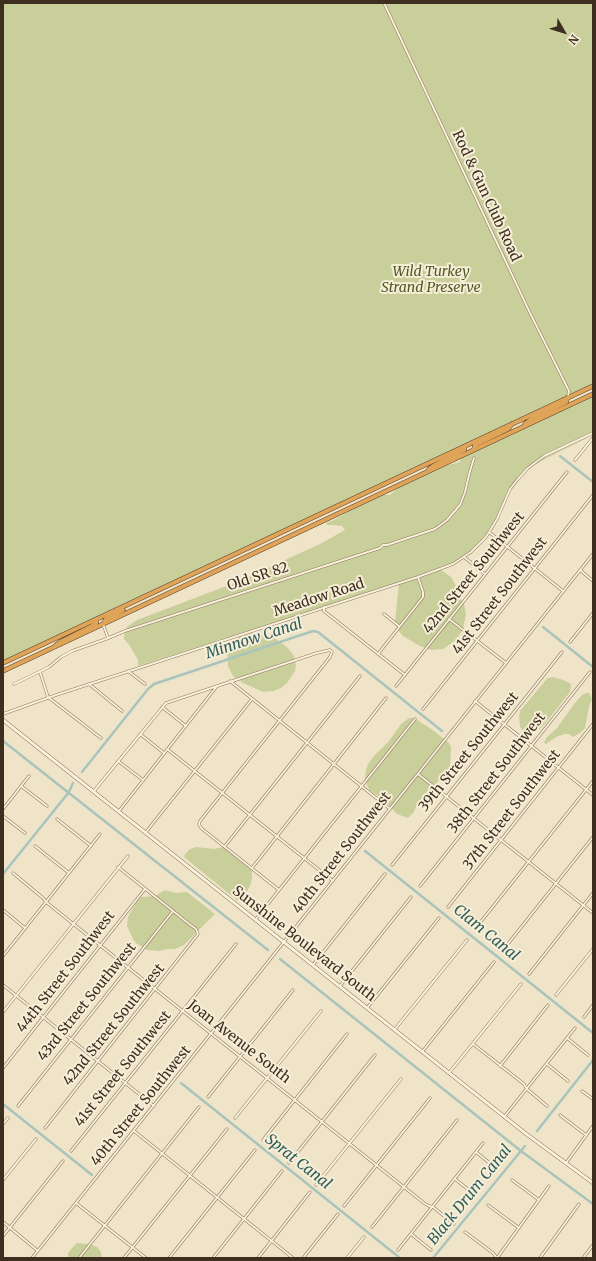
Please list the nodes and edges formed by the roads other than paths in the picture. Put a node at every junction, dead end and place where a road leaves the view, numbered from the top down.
1 (384, 3) edge
2 (593, 386) edge
3 (593, 394) edge
4 (568, 397) junction
5 (512, 424) junction
6 (522, 427) junction
7 (593, 433) edge
8 (593, 438) edge
9 (465, 446) junction
10 (474, 450) junction
11 (474, 458) dead end
12 (575, 460) dead end
13 (567, 472) dead end
14 (424, 474) junction
15 (593, 495) edge
16 (489, 532) junction
17 (507, 547) junction
18 (593, 554) edge
19 (464, 557) junction
20 (534, 568) junction
21 (580, 570) junction
22 (485, 574) junction
23 (418, 576) junction
24 (593, 581) edge
25 (563, 591) junction
26 (154, 592) junction
27 (324, 607) junction
28 (593, 613) edge
29 (384, 614) dead end
30 (97, 619) junction
31 (449, 619) junction
32 (103, 624) junction
33 (399, 626) junction
34 (108, 638) junction
35 (477, 641) junction
36 (570, 642) dead end
37 (54, 647) junction
38 (562, 652) dead end
39 (378, 654) junction
40 (3, 663) edge
41 (506, 663) junction
42 (128, 671) junction
43 (3, 672) edge
44 (40, 672) junction
45 (590, 672) dead end
46 (405, 675) junction
47 (360, 676) dead end
48 (230, 681) junction
49 (14, 684) dead end
50 (89, 684) junction
51 (145, 684) dead end
52 (218, 685) junction
53 (396, 686) dead end
54 (48, 697) junction
55 (386, 698) dead end
56 (252, 699) junction
57 (475, 702) junction
58 (162, 707) junction
59 (423, 709) dead end
60 (122, 711) dead end
61 (3, 714) edge
62 (415, 719) dead end
63 (3, 720) edge
64 (280, 721) junction
65 (504, 724) junction
66 (593, 724) edge
67 (186, 726) junction
68 (140, 734) junction
69 (100, 738) dead end
70 (307, 742) junction
71 (531, 746) junction
72 (167, 749) junction
73 (164, 753) junction
74 (118, 761) junction
75 (334, 764) junction
76 (558, 768) junction
77 (195, 771) junction
78 (418, 774) junction
79 (29, 776) dead end
80 (142, 780) junction
81 (593, 781) edge
82 (22, 786) junction
83 (361, 786) junction
84 (586, 790) junction
85 (94, 791) junction
86 (222, 793) junction
87 (593, 796) edge
88 (446, 797) junction
89 (47, 806) dead end
90 (3, 809) edge
91 (390, 809) junction
92 (119, 810) junction
93 (250, 814) junction
94 (3, 816) edge
95 (474, 818) junction
96 (57, 819) dead end
97 (146, 832) junction
98 (25, 833) dead end
99 (100, 834) dead end
100 (277, 836) junction
101 (593, 837) edge
102 (501, 840) junction
103 (35, 846) dead end
104 (91, 846) junction
105 (225, 846) junction
106 (128, 856) dead end
107 (304, 858) junction
108 (528, 862) junction
109 (392, 865) dead end
110 (118, 868) junction
111 (252, 868) junction
112 (13, 873) dead end
113 (69, 873) junction
114 (385, 874) dead end
115 (333, 881) junction
116 (556, 884) junction
117 (420, 886) dead end
118 (146, 889) junction
119 (279, 890) junction
120 (593, 893) edge
121 (411, 897) dead end
122 (46, 902) junction
123 (583, 905) junction
124 (448, 907) dead end
125 (3, 910) edge
126 (173, 911) junction
127 (593, 913) edge
128 (439, 918) dead end
129 (256, 919) junction
130 (73, 924) junction
131 (26, 928) junction
132 (476, 928) dead end
133 (467, 940) dead end
134 (284, 942) junction
135 (236, 944) dead end
136 (101, 946) junction
137 (593, 949) edge
138 (503, 950) dead end
139 (3, 955) edge
140 (494, 962) dead end
141 (313, 965) junction
142 (128, 967) junction
143 (529, 974) dead end
144 (521, 984) dead end
145 (3, 986) edge
146 (340, 986) junction
147 (156, 989) junction
148 (293, 990) dead end
149 (556, 995) dead end
150 (16, 996) junction
151 (548, 1005) dead end
152 (593, 1005) edge
153 (367, 1008) junction
154 (183, 1011) junction
155 (321, 1011) dead end
156 (3, 1012) edge
157 (584, 1016) dead end
158 (43, 1018) junction
159 (575, 1028) dead end
160 (395, 1030) junction
161 (211, 1033) junction
162 (347, 1034) dead end
163 (567, 1038) junction
164 (71, 1039) junction
165 (473, 1044) junction
166 (422, 1052) junction
167 (375, 1055) dead end
168 (588, 1055) dead end
169 (240, 1056) junction
170 (98, 1061) junction
171 (547, 1064) junction
172 (500, 1066) junction
173 (3, 1068) edge
174 (449, 1073) junction
175 (268, 1078) junction
176 (401, 1079) dead end
177 (568, 1081) dead end
178 (125, 1083) junction
179 (527, 1089) junction
180 (582, 1091) dead end
181 (208, 1097) dead end
182 (430, 1098) dead end
183 (593, 1099) edge
184 (295, 1100) junction
185 (18, 1106) dead end
186 (154, 1106) junction
187 (547, 1106) dead end
188 (200, 1107) dead end
189 (560, 1115) dead end
190 (504, 1117) junction
191 (8, 1118) dead end
192 (235, 1118) dead end
193 (457, 1120) dead end
194 (322, 1121) junction
195 (3, 1124) edge
196 (593, 1126) edge
197 (45, 1128) dead end
198 (227, 1129) dead end
199 (134, 1131) junction
200 (587, 1135) junction
201 (36, 1139) dead end
202 (263, 1140) dead end
203 (349, 1143) junction
204 (483, 1143) dead end
205 (255, 1150) dead end
206 (71, 1151) dead end
207 (476, 1152) junction
208 (162, 1154) junction
209 (63, 1161) dead end
210 (289, 1163) dead end
211 (566, 1164) junction
212 (377, 1165) junction
213 (497, 1169) dead end
214 (282, 1171) dead end
215 (190, 1175) junction
216 (455, 1179) junction
217 (3, 1180) edge
218 (512, 1180) dead end
219 (593, 1183) edge
220 (316, 1185) dead end
221 (549, 1186) dead end
222 (404, 1187) junction
223 (310, 1192) dead end
224 (474, 1194) dead end
225 (217, 1197) junction
226 (539, 1200) junction
227 (76, 1203) junction
228 (579, 1204) dead end
229 (488, 1205) dead end
230 (344, 1206) dead end
231 (433, 1207) junction
232 (338, 1214) dead end
233 (244, 1219) junction
234 (3, 1222) edge
235 (454, 1224) dead end
236 (105, 1226) junction
237 (372, 1227) dead end
238 (10, 1228) junction
239 (519, 1228) junction
240 (465, 1232) dead end
241 (411, 1234) junction
242 (3, 1236) edge
243 (364, 1237) dead end
244 (272, 1241) junction
245 (593, 1245) edge
246 (132, 1248) junction
247 (38, 1250) junction
248 (398, 1250) dead end
249 (431, 1250) dead end
250 (32, 1258) edge
251 (79, 1258) edge
252 (124, 1258) edge
253 (146, 1258) edge
254 (168, 1258) edge
255 (213, 1258) edge
256 (258, 1258) edge
257 (293, 1258) edge
258 (303, 1258) edge
259 (347, 1258) edge
260 (497, 1258) edge
261 (540, 1258) edge
262 (583, 1258) edge

1 - 4 street, Rod & Gun Club Road
2 - 4 highway
3 - 6 highway
4 - 5 highway
4 - 6 highway
5 - 9 highway
5 - 10 highway
6 - 10 highway
7 - 16 street, Meadow Road
8 - 12 street
9 - 14 highway
9 - 26 highway
10 - 14 highway
11 - 34 street, Old SR 82
13 - 17 street, 42nd Street Southwest
14 - 32 highway
15 - 20 street, 41st Street Southwest
16 - 17 street
16 - 19 street, Meadow Road
17 - 20 street
17 - 22 street, 42nd Street Southwest
18 - 21 street, 40th Street Southwest
19 - 22 street
19 - 23 street, Meadow Road
20 - 25 street
20 - 35 street, 41st Street Southwest
21 - 24 street
21 - 25 street, 40th Street Southwest
22 - 31 street, 42nd Street Southwest
23 - 27 street, Meadow Road
23 - 33 street
25 - 41 street, 40th Street Southwest
26 - 30 highway
26 - 32 highway
27 - 39 street
27 - 42 street, Meadow Road
28 - 36 street
29 - 33 street
30 - 37 highway
30 - 40 highway
31 - 35 street
31 - 46 street, 42nd Street Southwest
32 - 34 street
32 - 37 highway
33 - 39 street
34 - 44 street, Old SR 82
35 - 41 street
35 - 59 street, 41st Street Southwest
37 - 43 highway
38 - 65 street, 39th Street Southwest
39 - 46 street
41 - 57 street, 40th Street Southwest
42 - 50 street, Meadow Road
42 - 51 street
44 - 49 street, Old SR 82
44 - 54 street
45 - 71 street, 38th Street Southwest
46 - 53 street, 42nd Street Southwest
47 - 70 street
48 - 52 street
48 - 56 street
48 - 64 street
50 - 54 street, Meadow Road
50 - 60 street
52 - 58 street
52 - 67 street
54 - 61 street, Meadow Road
54 - 69 street
55 - 75 street
56 - 64 street
56 - 77 street
57 - 65 street
57 - 78 street, 40th Street Southwest
58 - 67 street
58 - 68 street
62 - 83 street
63 - 85 street, Sunshine Boulevard South
64 - 70 street
64 - 86 street
65 - 71 street
65 - 88 street, 39th Street Southwest
66 - 76 street, 37th Street Southwest
67 - 72 street
68 - 73 street
68 - 74 street
70 - 75 street
70 - 93 street
71 - 76 street
71 - 95 street, 38th Street Southwest
72 - 73 street
72 - 77 street
73 - 80 street
74 - 80 street
74 - 85 street
75 - 83 street
75 - 100 street
76 - 84 street
76 - 102 street, 37th Street Southwest
77 - 86 street
77 - 97 street
78 - 88 street
78 - 91 street, 40th Street Southwest
79 - 82 street
80 - 92 street
81 - 84 street
82 - 89 street
82 - 90 street
83 - 91 street
83 - 107 street
84 - 87 street
84 - 108 street
85 - 92 street, Sunshine Boulevard South
86 - 93 street
86 - 105 street
88 - 95 street
88 - 109 street, 39th Street Southwest
91 - 115 street, 40th Street Southwest
92 - 97 street, Sunshine Boulevard South
93 - 100 street
93 - 105 street
94 - 98 street
95 - 102 street
95 - 117 street, 38th Street Southwest
96 - 104 street
97 - 129 street, Sunshine Boulevard South
99 - 104 street
100 - 107 street
100 - 111 street
101 - 116 street
102 - 108 street
102 - 124 street, 37th Street Southwest
103 - 113 street
104 - 113 street
105 - 111 street
106 - 110 street
107 - 115 street
107 - 119 street
108 - 116 street
108 - 132 street
110 - 118 street
110 - 130 street
111 - 119 street
112 - 122 street, Joan Avenue South
113 - 122 street
114 - 141 street
115 - 134 street, 40th Street Southwest
116 - 123 street
116 - 138 street
118 - 126 street
118 - 136 street, 44th Street Southwest
119 - 129 street
120 - 123 street
121 - 146 street
122 - 130 street, Joan Avenue South
122 - 131 street
123 - 127 street
123 - 143 street
125 - 131 street
126 - 142 street, 43rd Street Southwest
126 - 147 street, 42nd Street Southwest
128 - 153 street
129 - 134 street, Sunshine Boulevard South
130 - 136 street, Joan Avenue South
130 - 150 street
131 - 139 street
133 - 160 street
134 - 141 street, Sunshine Boulevard South
134 - 161 street, 40th Street Southwest
135 - 154 street, 41st Street Southwest
136 - 142 street, Joan Avenue South
136 - 158 street, 44th Street Southwest
137 - 149 street
140 - 166 street
141 - 146 street, Sunshine Boulevard South
142 - 147 street, Joan Avenue South
142 - 164 street, 43rd Street Southwest
144 - 165 street
145 - 150 street
146 - 153 street, Sunshine Boulevard South
147 - 154 street, Joan Avenue South
147 - 170 street, 42nd Street Southwest
148 - 169 street
150 - 156 street
150 - 158 street
151 - 172 street
152 - 157 street
153 - 160 street, Sunshine Boulevard South
154 - 161 street, Joan Avenue South
154 - 178 street, 41st Street Southwest
155 - 175 street
158 - 164 street
158 - 173 street, 44th Street Southwest
159 - 163 street
160 - 166 street, Sunshine Boulevard South
161 - 169 street, Joan Avenue South
161 - 186 street, 40th Street Southwest
162 - 184 street
163 - 168 street
163 - 171 street
164 - 170 street
164 - 185 street, 43rd Street Southwest
165 - 172 street
165 - 174 street
166 - 174 street, Sunshine Boulevard South
167 - 194 street
169 - 175 street, Joan Avenue South
169 - 181 street
170 - 178 street
170 - 197 street, 42nd Street Southwest
171 - 177 street
171 - 179 street
172 - 179 street
174 - 190 street, Sunshine Boulevard South
175 - 184 street, Joan Avenue South
175 - 192 street
176 - 203 street
178 - 186 street
178 - 206 street, 41st Street Southwest
179 - 187 street
179 - 190 street
180 - 183 street
182 - 212 street
184 - 194 street, Joan Avenue South
184 - 202 street
186 - 199 street, 40th Street Southwest
188 - 208 street
189 - 200 street
190 - 211 street, Sunshine Boulevard South
191 - 195 street
193 - 222 street
194 - 203 street, Joan Avenue South
194 - 210 street
196 - 200 street
198 - 215 street
199 - 208 street
199 - 227 street, 40th Street Southwest
200 - 211 street
201 - 217 street
203 - 212 street, Joan Avenue South
203 - 220 street
204 - 207 street
205 - 225 street
207 - 213 street
207 - 216 street
208 - 215 street
208 - 236 street
209 - 238 street
211 - 219 street, Sunshine Boulevard South
212 - 222 street, Joan Avenue South
212 - 230 street
214 - 233 street
215 - 225 street
215 - 246 street
216 - 224 street
216 - 231 street
218 - 226 street
221 - 226 street
222 - 231 street, Joan Avenue South
222 - 237 street
223 - 244 street
225 - 233 street
225 - 254 street
226 - 239 street
227 - 236 street
227 - 247 street, 40th Street Southwest
228 - 261 street
229 - 239 street
231 - 235 street, Joan Avenue South
231 - 241 street
232 - 258 street
233 - 244 street
233 - 255 street
234 - 238 street
236 - 246 street
236 - 251 street
238 - 242 street
238 - 247 street
239 - 260 street
240 - 260 street
241 - 248 street
241 - 249 street
243 - 259 street
244 - 256 street
244 - 257 street
245 - 262 street
246 - 252 street
246 - 253 street
247 - 250 street, 40th Street Southwest

